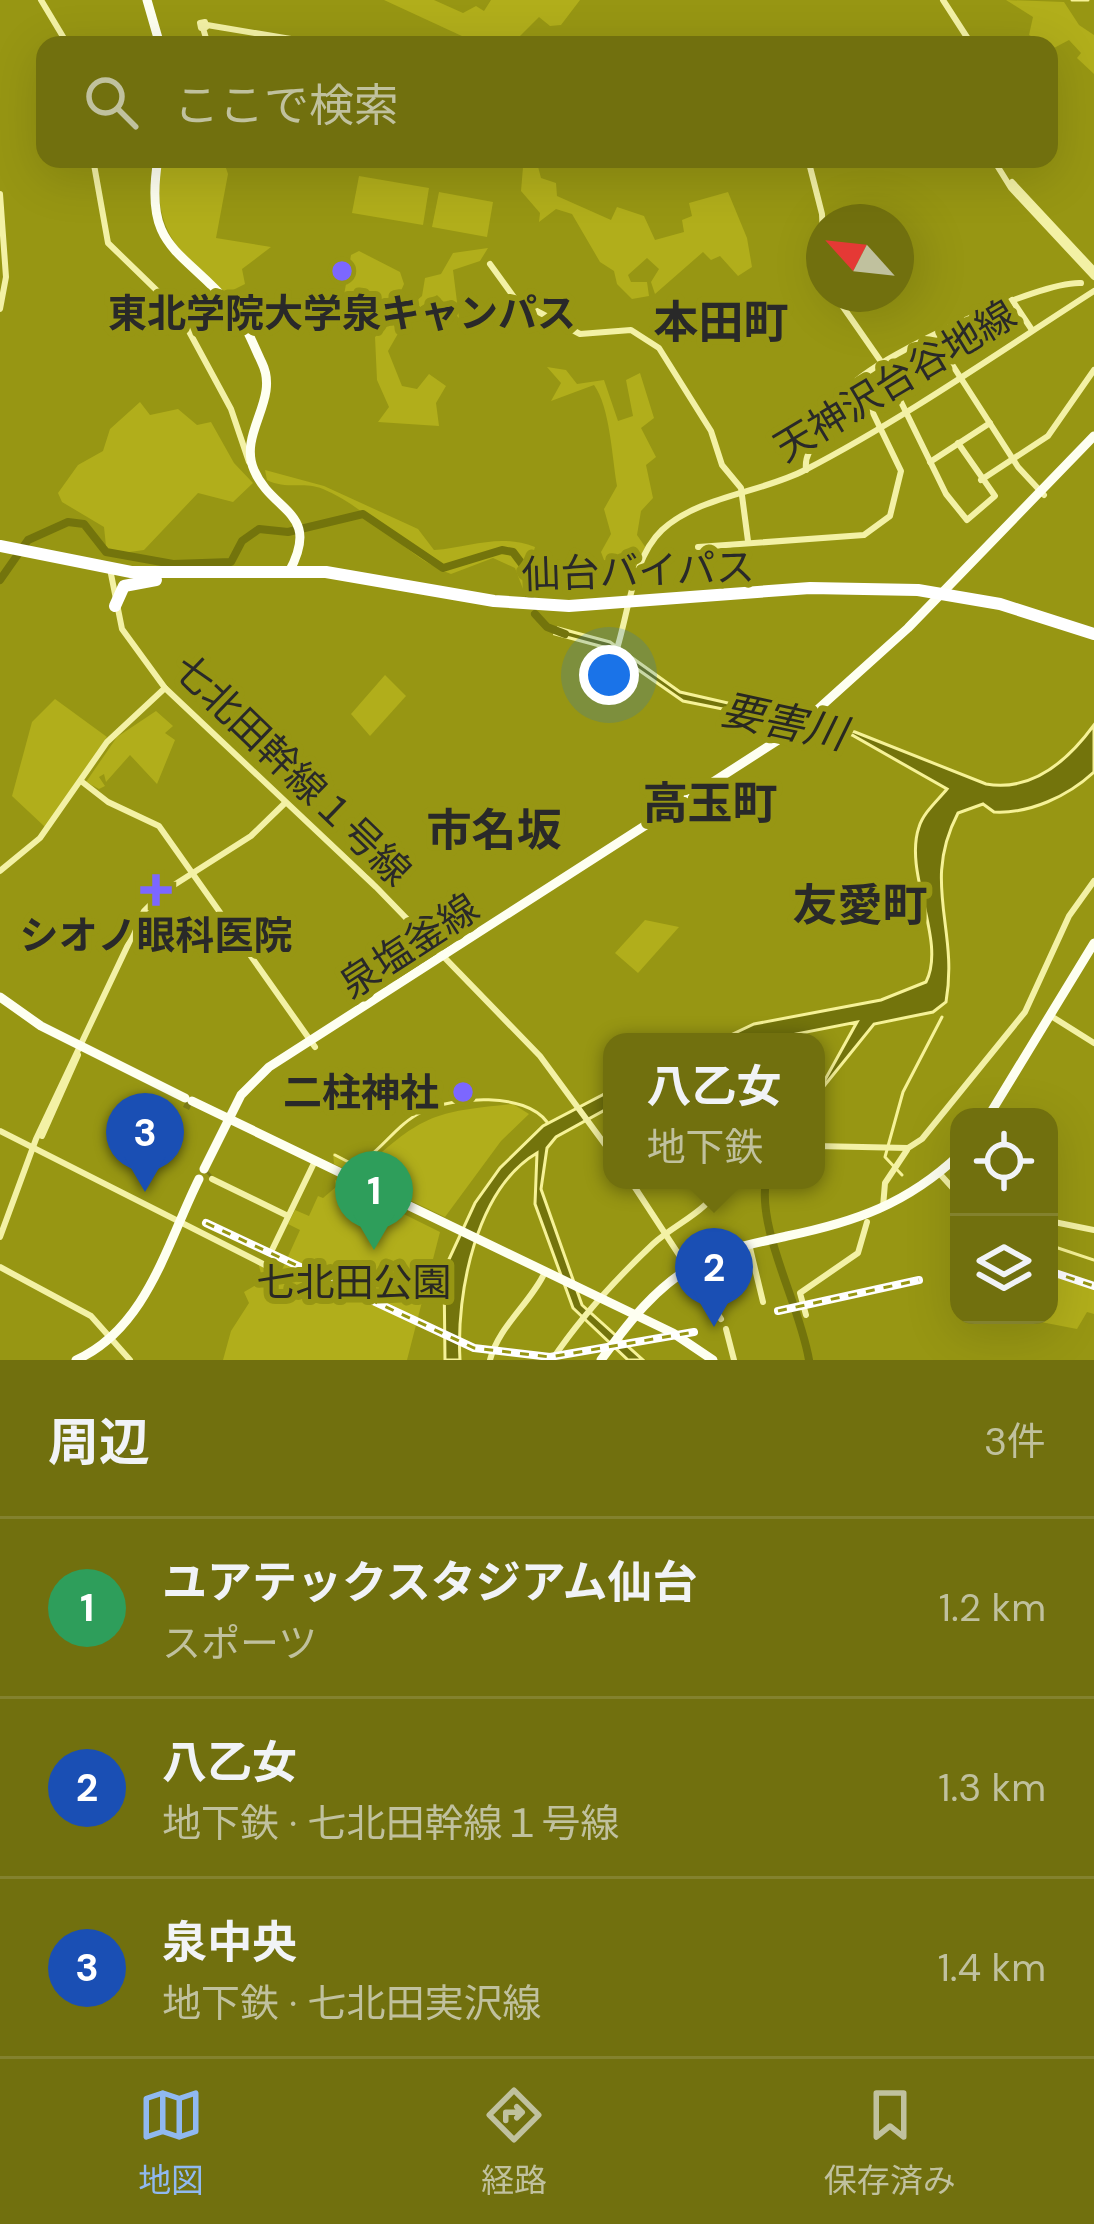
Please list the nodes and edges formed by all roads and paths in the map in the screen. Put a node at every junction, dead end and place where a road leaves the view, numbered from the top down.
1 (40, 0) edge
2 (146, 0) edge
3 (945, 0) edge
4 (62, 36) edge
5 (157, 36) edge
6 (206, 36) edge
7 (266, 36) edge
8 (968, 36) edge
9 (95, 168) edge
10 (157, 168) edge
11 (810, 168) edge
12 (1002, 168) edge
13 (0, 194) edge
14 (819, 204) edge
15 (490, 264) dead end
16 (1094, 273) edge
17 (1081, 283) dead end
18 (1094, 291) edge
19 (1012, 300) junction
20 (0, 309) edge
21 (847, 312) edge
22 (1032, 331) junction
23 (935, 338) junction
24 (882, 363) junction
25 (1094, 370) edge
26 (960, 376) junction
27 (857, 380) junction
28 (904, 411) junction
29 (990, 423) junction
30 (880, 427) junction
31 (1094, 439) edge
32 (958, 443) junction
33 (247, 448) junction
34 (1013, 460) junction
35 (929, 462) junction
36 (806, 470) junction
37 (981, 480) junction
38 (1042, 493) junction
39 (744, 496) junction
40 (748, 541) junction
41 (698, 547) dead end
42 (13, 551) edge
43 (110, 572) junction
44 (289, 573) junction
45 (156, 580) junction
46 (944, 596) junction
47 (115, 606) junction
48 (628, 607) junction
49 (1094, 636) edge
50 (614, 658) dead end
51 (165, 688) junction
52 (81, 781) junction
53 (285, 802) junction
54 (0, 871) edge
55 (191, 874) junction
56 (1094, 881) edge
57 (1094, 947) edge
58 (445, 957) junction
59 (0, 1000) edge
60 (1052, 1016) junction
61 (1094, 1043) edge
62 (312, 1044) junction
63 (80, 1049) junction
64 (996, 1108) edge
65 (230, 1122) junction
66 (0, 1131) edge
67 (603, 1142) edge
68 (825, 1146) edge
69 (908, 1148) junction
70 (34, 1149) junction
71 (314, 1163) junction
72 (950, 1167) edge
73 (205, 1176) junction
74 (940, 1176) junction
75 (950, 1186) edge
76 (636, 1189) edge
77 (717, 1189) edge
78 (883, 1211) junction
79 (289, 1216) junction
80 (182, 1221) junction
81 (867, 1222) junction
82 (1058, 1223) edge
83 (1094, 1230) edge
84 (664, 1234) junction
85 (0, 1237) edge
86 (772, 1241) junction
87 (749, 1247) junction
88 (272, 1250) dead end
89 (503, 1253) junction
90 (266, 1265) dead end
91 (0, 1268) edge
92 (690, 1271) junction
93 (543, 1276) junction
94 (559, 1281) junction
95 (763, 1301) dead end
96 (596, 1304) junction
97 (806, 1315) dead end
98 (636, 1318) junction
99 (721, 1319) dead end
100 (726, 1329) dead end
101 (112, 1340) junction
102 (608, 1355) edge
103 (76, 1360) edge
104 (86, 1360) edge
105 (130, 1360) edge
106 (490, 1360) edge
107 (552, 1360) edge
108 (709, 1360) edge
109 (734, 1360) edge

1 - 4 street
2 - 5 main road
3 - 8 street
6 - 7 street
9 - 33 street
10 - 33 main road
11 - 14 street
12 - 16 street
13 - 20 street
15 - 39 street
17 - 19 street
18 - 22 street, 天神沢台谷地線
19 - 22 street
19 - 23 street
21 - 24 street
22 - 26 street, 天神沢台谷地線
23 - 24 street
23 - 26 street
24 - 27 street
24 - 28 street
25 - 34 street
26 - 28 street, 天神沢台谷地線
26 - 29 street
27 - 30 street
27 - 36 street
28 - 30 street, 天神沢台谷地線
28 - 35 street
29 - 32 street
29 - 34 street
30 - 36 street, 天神沢台谷地線
30 - 40 street
31 - 38 main road
32 - 35 street
32 - 37 street
33 - 44 main road
34 - 37 street
34 - 38 street
35 - 37 street
36 - 39 street, 天神沢台谷地線
38 - 46 main road
39 - 40 street
39 - 48 street, 天神沢台谷地線
40 - 41 street
42 - 43 highway
43 - 44 highway, 仙台バイパス
43 - 45 highway, 仙台バイパス
43 - 47 street, 七北田幹線１号線
44 - 45 highway, 仙台バイパス
44 - 48 highway, 仙台バイパス
45 - 47 highway
46 - 48 highway, 仙台バイパス
46 - 49 highway, 仙台バイパス
46 - 58 main road, 泉塩釜線
47 - 51 street, 七北田幹線１号線
48 - 50 street, 天神沢台谷地線
51 - 52 street
51 - 53 street, 七北田幹線１号線
52 - 54 street
52 - 55 street
53 - 55 street
53 - 58 street, 七北田幹線１号線
55 - 62 street
55 - 63 street
56 - 69 street
57 - 60 main road
58 - 62 main road, 泉塩釜線
58 - 67 street, 七北田幹線１号線
59 - 63 main road
60 - 61 street
60 - 64 main road
62 - 65 main road, 泉塩釜線
63 - 65 main road
63 - 70 street
65 - 71 main road
65 - 73 main road, 泉塩釜線
66 - 70 street
68 - 69 street
69 - 78 street
70 - 80 street
70 - 85 street
71 - 79 street
71 - 89 main road
72 - 74 main road
73 - 79 street
73 - 80 main road, 泉塩釜線
74 - 75 street
74 - 78 main road
74 - 81 main road
76 - 84 street
77 - 84 street
78 - 86 main road
79 - 88 street
80 - 90 street
80 - 101 main road
81 - 86 main road
81 - 97 street
82 - 83 street
84 - 92 street
84 - 96 street
86 - 87 main road
87 - 92 main road
87 - 95 street
89 - 93 main road
89 - 94 main road
91 - 101 street
92 - 98 main road
92 - 99 street
93 - 94 main road
93 - 106 street
94 - 96 main road
96 - 98 main road
96 - 107 street
98 - 102 main road
98 - 108 main road
100 - 109 street
101 - 103 main road
101 - 104 main road
101 - 105 street

